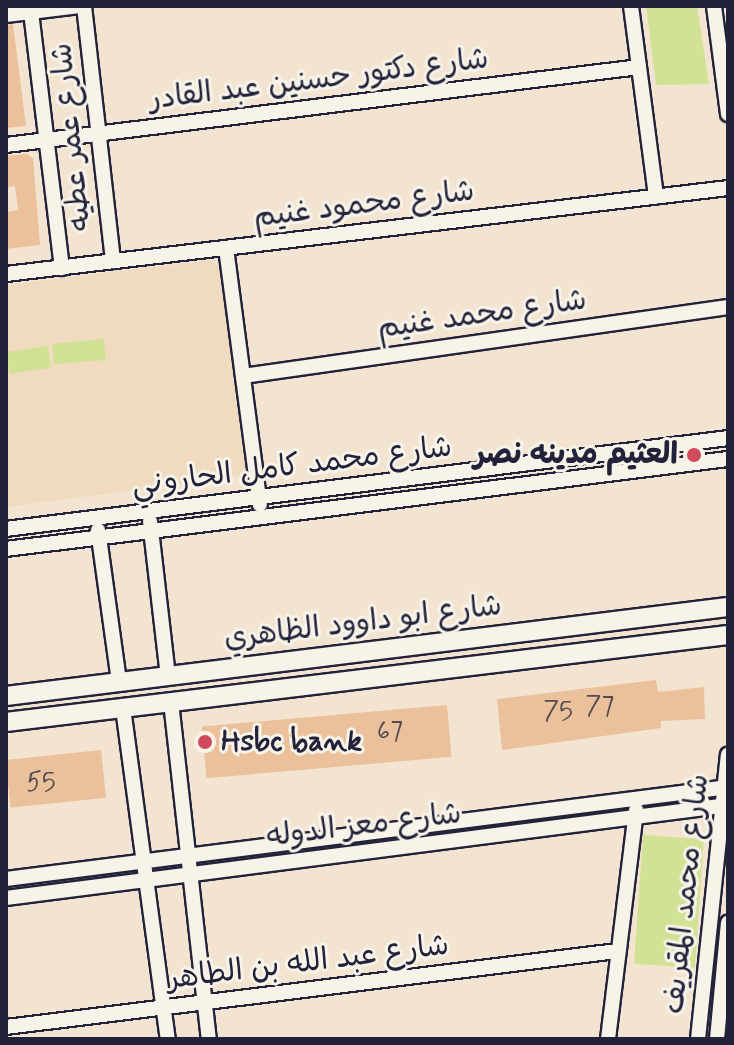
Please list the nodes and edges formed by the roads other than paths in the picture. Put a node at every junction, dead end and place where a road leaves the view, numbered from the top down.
1 (81, 6) edge
2 (631, 6) edge
3 (714, 6) edge
4 (31, 12) junction
5 (6, 15) edge
6 (639, 67) junction
7 (728, 114) edge
8 (98, 133) junction
9 (46, 140) junction
10 (6, 145) edge
11 (728, 188) edge
12 (656, 196) junction
13 (226, 248) junction
14 (113, 261) junction
15 (62, 268) junction
16 (6, 274) edge
17 (728, 307) edge
18 (243, 376) junction
19 (728, 438) edge
20 (728, 459) edge
21 (259, 497) junction
22 (149, 511) junction
23 (261, 517) junction
24 (96, 518) junction
25 (6, 529) edge
26 (151, 531) junction
27 (99, 537) junction
28 (6, 549) edge
29 (728, 607) edge
30 (527, 630) junction
31 (728, 635) edge
32 (530, 657) junction
33 (168, 676) junction
34 (119, 682) junction
35 (6, 696) edge
36 (171, 702) junction
37 (123, 708) junction
38 (6, 722) edge
39 (728, 755) edge
40 (727, 787) edge
41 (638, 798) junction
42 (725, 806) edge
43 (635, 818) junction
44 (188, 855) junction
45 (143, 861) junction
46 (190, 875) junction
47 (6, 879) edge
48 (146, 881) junction
49 (6, 898) edge
50 (728, 923) edge
51 (617, 951) junction
52 (205, 1002) junction
53 (163, 1007) junction
54 (6, 1027) edge
55 (168, 1039) edge
56 (209, 1039) edge
57 (608, 1039) edge
58 (698, 1039) edge
59 (717, 1039) edge

1 - 4 street
1 - 8 street, شارع عمر عطيه
2 - 6 street
3 - 7 street
4 - 5 street
4 - 9 street, شارع عمر عطيه
6 - 8 street, شارع دكتور حسنين عبد القادر
6 - 12 street
8 - 9 street, شارع دكتور حسنين عبد القادر
8 - 14 street, شارع عمر عطيه
9 - 10 street, شارع دكتور حسنين عبد القادر
9 - 15 street, شارع عمر عطيه
11 - 12 street, شارع محمود غنيم
12 - 13 street, شارع محمود غنيم
13 - 14 street, شارع محمود غنيم
13 - 18 street
14 - 15 street, شارع محمود غنيم
15 - 16 street, شارع محمود غنيم
17 - 18 street, شارع محمد غنيم
18 - 21 street
19 - 21 street, شارع محمد كامل الحاروني
20 - 23 street, شارع محمد كامل الحاروني
21 - 22 street, شارع محمد كامل الحاروني
21 - 23 street
22 - 24 street, شارع محمد كامل الحاروني
22 - 26 street
23 - 26 street, شارع محمد كامل الحاروني
24 - 25 street, شارع محمد كامل الحاروني
24 - 27 street
26 - 27 street, شارع محمد كامل الحاروني
26 - 33 street
27 - 28 street, شارع محمد كامل الحاروني
27 - 34 street
29 - 30 street, شارع ابو داوود الظاهري
30 - 32 street
30 - 33 street, شارع ابو داوود الظاهري
31 - 32 street, شارع ابو داوود الظاهري
32 - 36 street, شارع ابو داوود الظاهري
33 - 34 street, شارع ابو داوود الظاهري
34 - 35 street, شارع ابو داوود الظاهري
36 - 37 street, شارع ابو داوود الظاهري
36 - 44 street
37 - 38 street, شارع ابو داوود الظاهري
37 - 45 street
39 - 40 street, شارع محمد المقريف
40 - 41 street, شارع معز الدوله
40 - 42 street, شارع محمد المقريف
41 - 43 street
41 - 44 street, شارع معز الدوله
42 - 43 street, شارع معز الدوله
42 - 58 street, شارع محمد المقريف
43 - 46 street, شارع معز الدوله
43 - 51 street
44 - 45 street, شارع معز الدوله
44 - 46 street
45 - 47 street, شارع معز الدوله
45 - 48 street
46 - 48 street, شارع معز الدوله
46 - 52 street
48 - 49 street, شارع معز الدوله
48 - 53 street
50 - 59 street, شارع محمد المقريف
51 - 52 street, شارع عبد الله بن الطاهر
51 - 57 street
52 - 53 street, شارع عبد الله بن الطاهر
52 - 56 street
53 - 54 street, شارع عبد الله بن الطاهر
53 - 55 street

